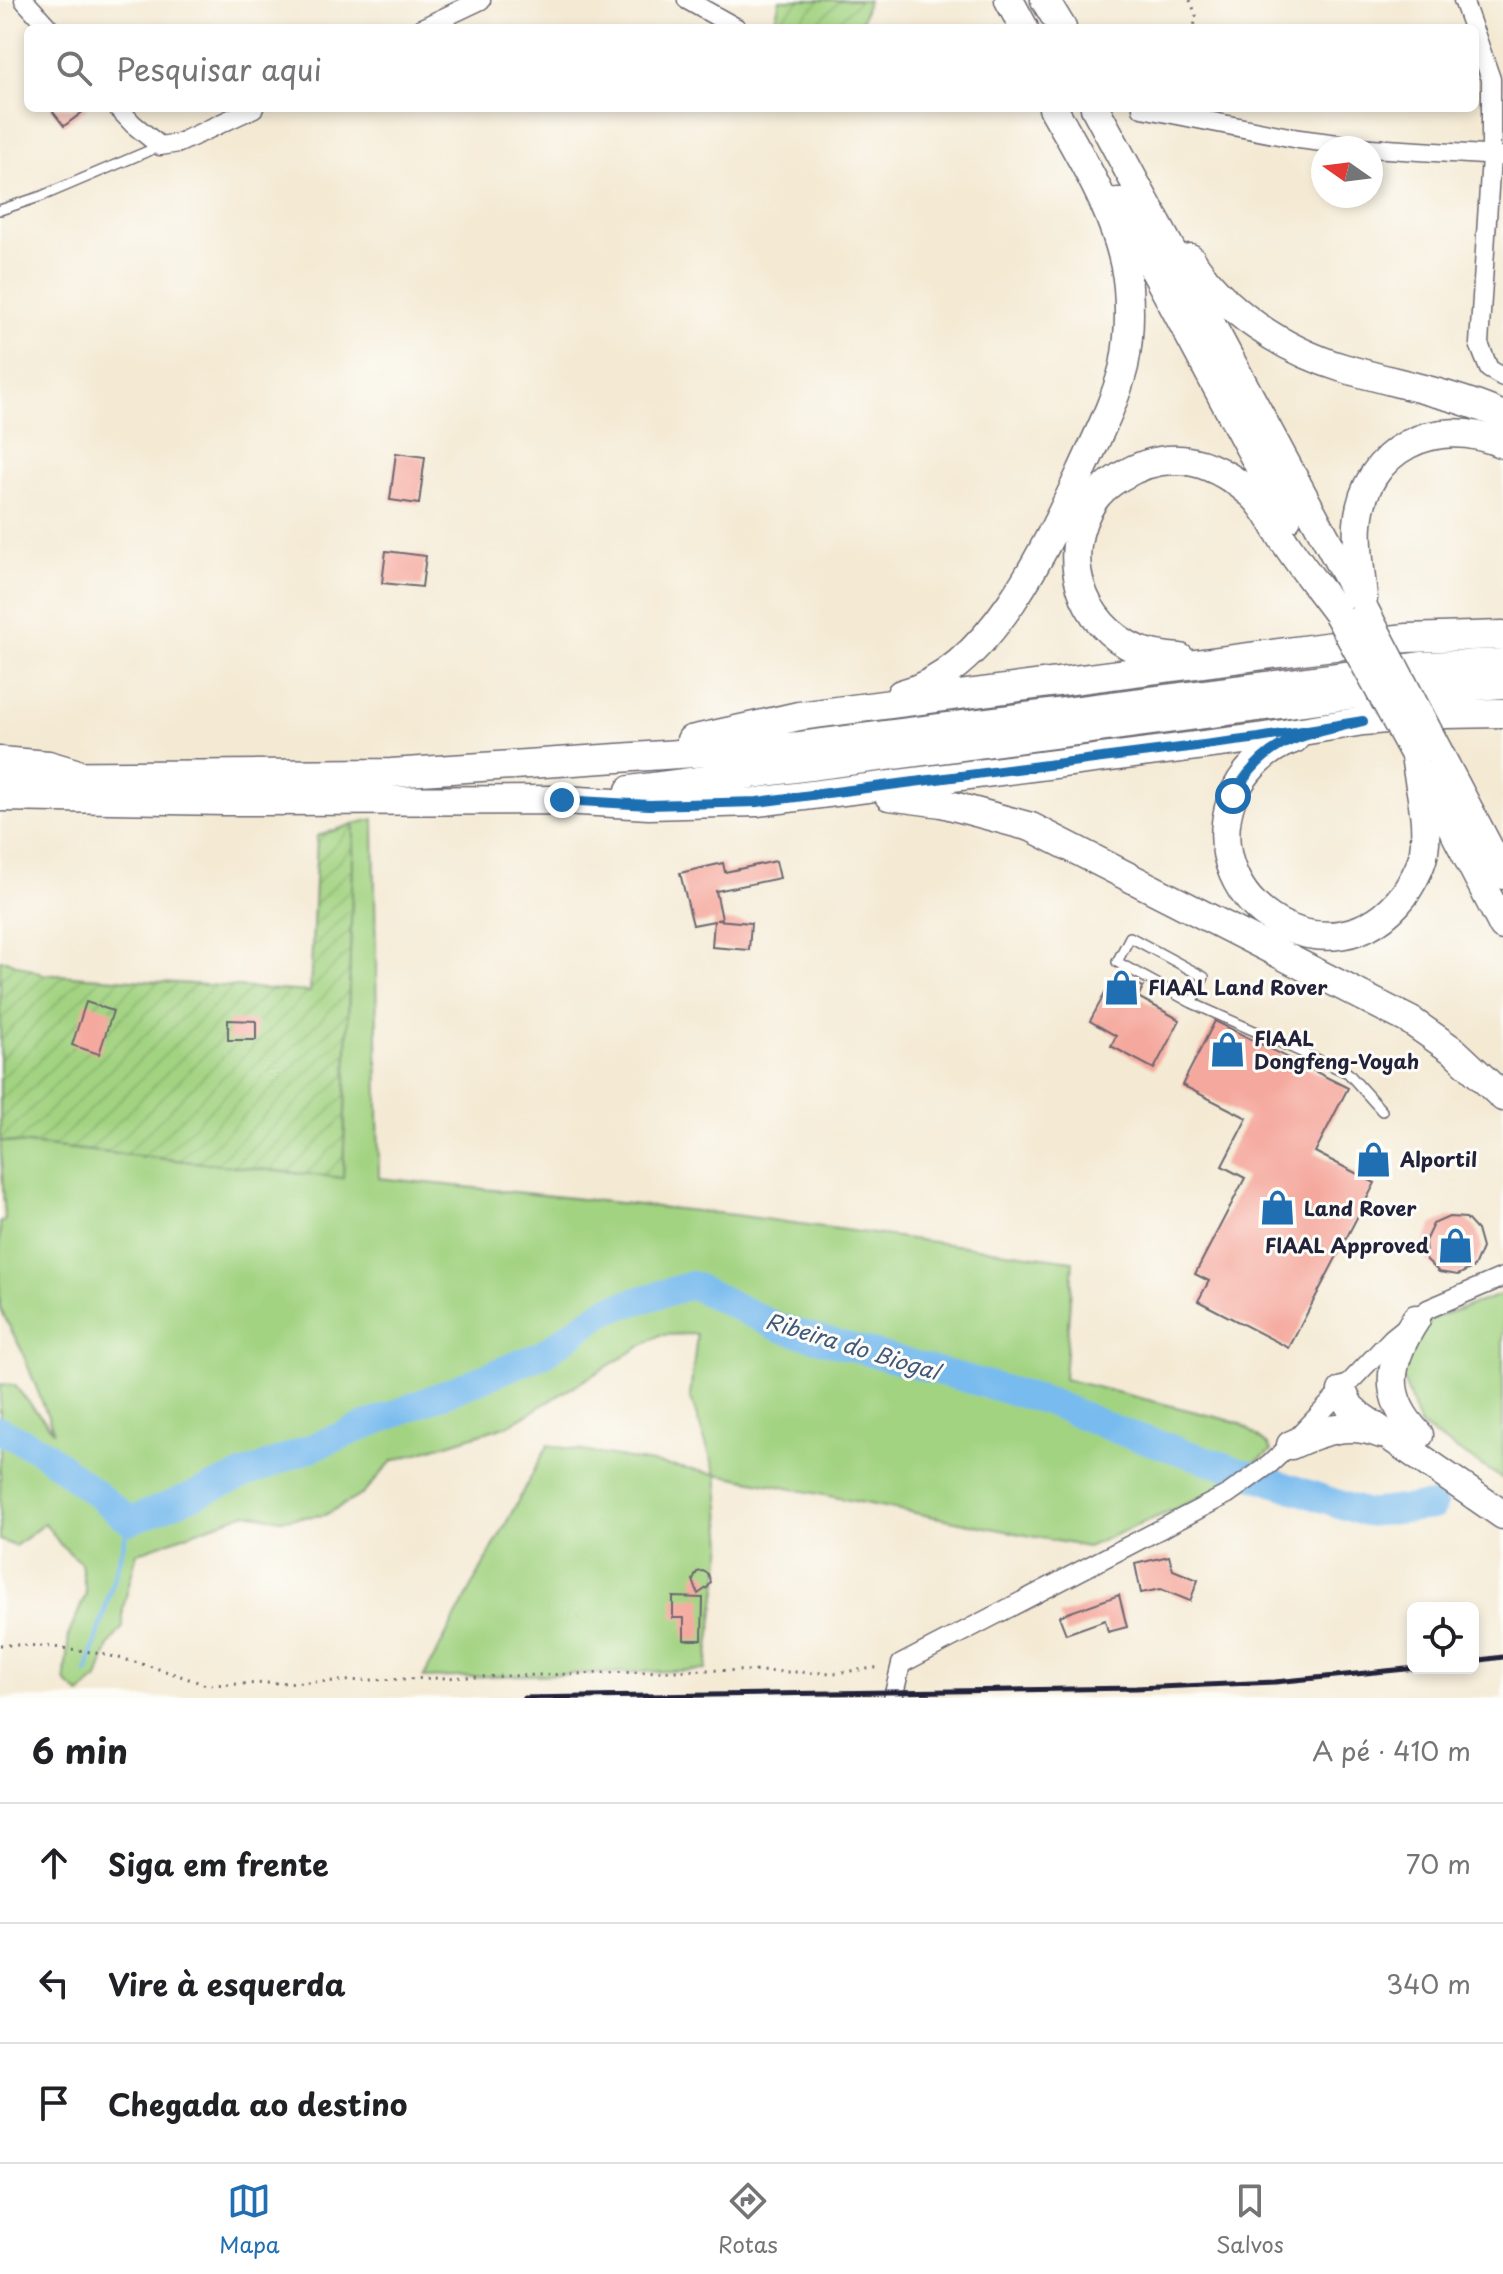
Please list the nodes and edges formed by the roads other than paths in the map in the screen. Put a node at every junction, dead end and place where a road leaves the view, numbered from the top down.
1 (24, 0) edge
2 (481, 0) edge
3 (687, 0) edge
4 (1003, 0) edge
5 (1009, 0) edge
6 (1037, 0) edge
7 (1045, 0) edge
8 (1463, 0) edge
9 (45, 24) edge
10 (430, 24) edge
11 (730, 24) edge
12 (1013, 24) edge
13 (1022, 24) edge
14 (1050, 24) edge
15 (1060, 24) edge
16 (1472, 24) edge
17 (1479, 45) edge
18 (122, 112) edge
19 (245, 112) edge
20 (1162, 112) edge
21 (1083, 113) edge
22 (1311, 141) edge
23 (160, 146) junction
24 (1383, 149) edge
25 (1497, 157) edge
26 (0, 210) edge
27 (1503, 377) edge
28 (1503, 416) edge
29 (1503, 444) edge
30 (1351, 613) junction
31 (1503, 618) edge
32 (1503, 635) edge
33 (1407, 638) junction
34 (1232, 659) junction
35 (1503, 663) edge
36 (1503, 684) edge
37 (1503, 713) edge
38 (799, 716) junction
39 (1363, 721) junction
40 (1415, 755) junction
41 (0, 756) edge
42 (598, 760) junction
43 (0, 776) edge
44 (106, 777) junction
45 (824, 794) junction
46 (1462, 794) junction
47 (0, 797) edge
48 (562, 800) junction
49 (1503, 846) edge
50 (1503, 875) edge
51 (1503, 926) edge
52 (1192, 1003) junction
53 (1503, 1097) edge
54 (1382, 1111) dead end
55 (1503, 1277) edge
56 (1416, 1319) junction
57 (1342, 1391) junction
58 (1409, 1440) junction
59 (1291, 1445) junction
60 (1503, 1495) edge
61 (1503, 1515) edge
62 (893, 1698) edge

1 - 9 street
2 - 10 street
3 - 11 street
4 - 12 main road
5 - 13 main road
6 - 14 main road
7 - 15 main road
8 - 16 street
17 - 25 street
18 - 23 street
19 - 23 street
20 - 22 street
21 - 28 main road
21 - 30 main road
21 - 38 main road
23 - 26 lane
24 - 25 street
25 - 27 street
29 - 30 main road
30 - 34 main road
30 - 40 main road, bridge
30 - 46 main road, bridge
31 - 33 main road
32 - 33 main road
33 - 34 main road
34 - 38 main road
35 - 42 main road
36 - 48 main road
37 - 39 main road
38 - 42 main road
39 - 40 main road
39 - 45 main road
40 - 51 main road
41 - 44 street
42 - 44 main road
43 - 44 main road
45 - 48 main road
45 - 53 main road
46 - 49 main road
46 - 50 main road
47 - 48 main road
52 - 52 lane
52 - 54 lane
55 - 56 street
56 - 57 street
56 - 58 main road
57 - 58 main road
57 - 59 street
58 - 59 main road
58 - 60 main road
58 - 61 main road
59 - 62 street

